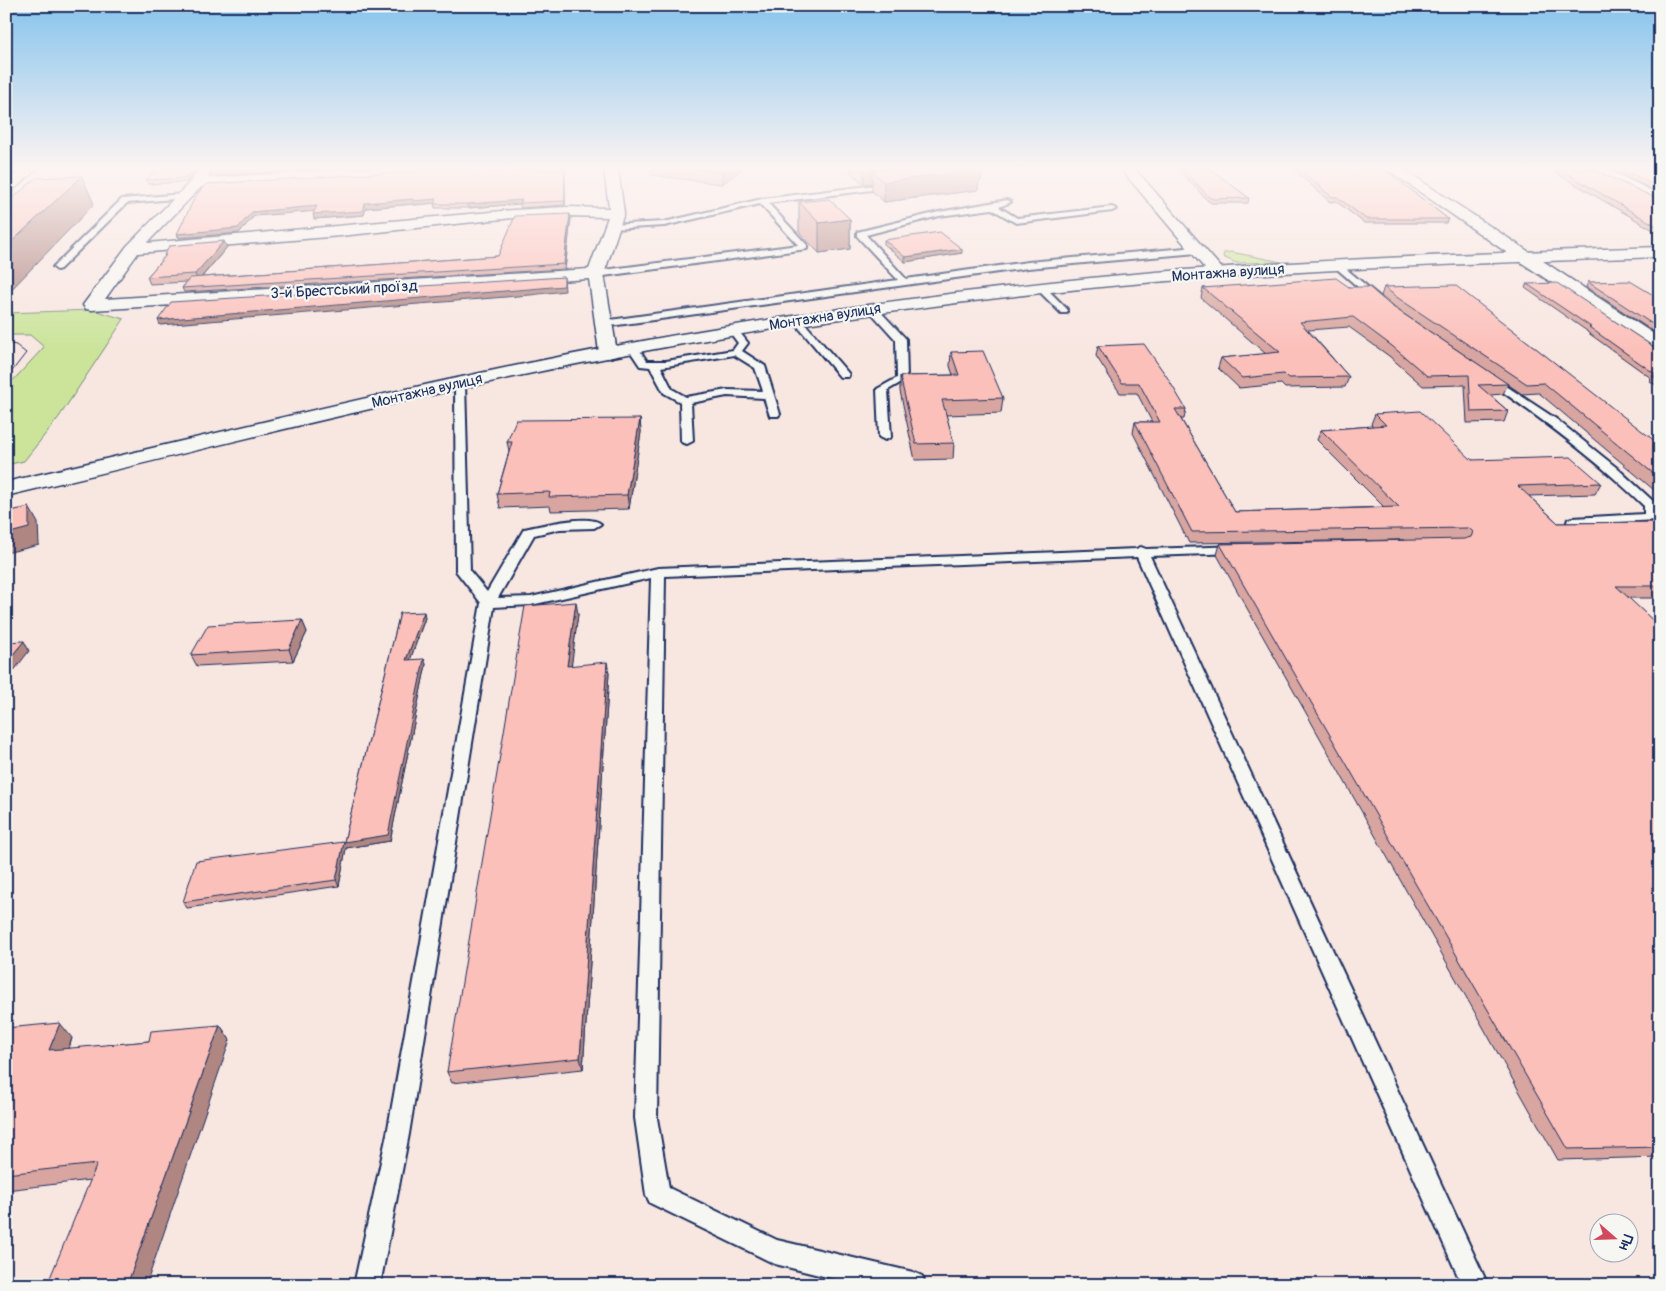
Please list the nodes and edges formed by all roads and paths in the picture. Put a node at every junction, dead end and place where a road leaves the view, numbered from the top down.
1 (96, 229) edge
2 (153, 229) edge
3 (364, 229) edge
4 (611, 229) edge
5 (788, 229) edge
6 (879, 229) edge
7 (1180, 229) edge
8 (1483, 229) edge
9 (134, 249) junction
10 (1198, 250) junction
11 (1660, 252) edge
12 (1522, 256) junction
13 (1339, 266) junction
14 (57, 267) dead end
15 (596, 274) junction
16 (1218, 274) junction
17 (904, 282) junction
18 (1041, 288) junction
19 (1383, 305) edge
20 (873, 309) junction
21 (1064, 311) dead end
22 (798, 321) junction
23 (603, 324) junction
24 (734, 332) junction
25 (1660, 346) edge
26 (633, 348) junction
27 (608, 352) junction
28 (736, 352) junction
29 (654, 364) junction
30 (1477, 369) edge
31 (844, 375) dead end
32 (460, 383) junction
33 (769, 395) junction
34 (685, 401) junction
35 (774, 414) dead end
36 (885, 438) dead end
37 (687, 441) dead end
38 (6, 490) edge
39 (1573, 522) edge
40 (594, 524) dead end
41 (1251, 549) edge
42 (1142, 552) junction
43 (658, 572) junction
44 (488, 602) junction
45 (367, 1285) edge
46 (913, 1285) edge
47 (1475, 1285) edge

1 - 14 lane
2 - 9 street
3 - 9 street
4 - 15 street
5 - 15 lane
6 - 17 lane
7 - 10 street
8 - 12 street
9 - 15 street, 3-й Брестський проїзд
10 - 16 street
10 - 17 lane
11 - 12 street, Монтажна вулиця
12 - 13 street, Монтажна вулиця
12 - 25 street
13 - 16 street, Монтажна вулиця
13 - 19 lane
15 - 23 street
16 - 18 street, Монтажна вулиця
17 - 23 lane
18 - 20 street, Монтажна вулиця
18 - 21 lane
20 - 22 street, Монтажна вулиця
20 - 36 lane
22 - 24 street, Монтажна вулиця
22 - 31 lane
23 - 27 street
24 - 26 street, Монтажна вулиця
24 - 28 lane
26 - 27 street, Монтажна вулиця
26 - 29 lane
27 - 32 street, Монтажна вулиця
28 - 29 lane
28 - 33 lane
29 - 34 lane
30 - 39 lane
32 - 38 street, Монтажна вулиця
32 - 44 lane
33 - 34 lane
33 - 35 lane
34 - 37 lane
40 - 44 lane
41 - 42 lane
42 - 43 lane
42 - 47 lane
43 - 44 lane
43 - 46 lane
44 - 45 lane

